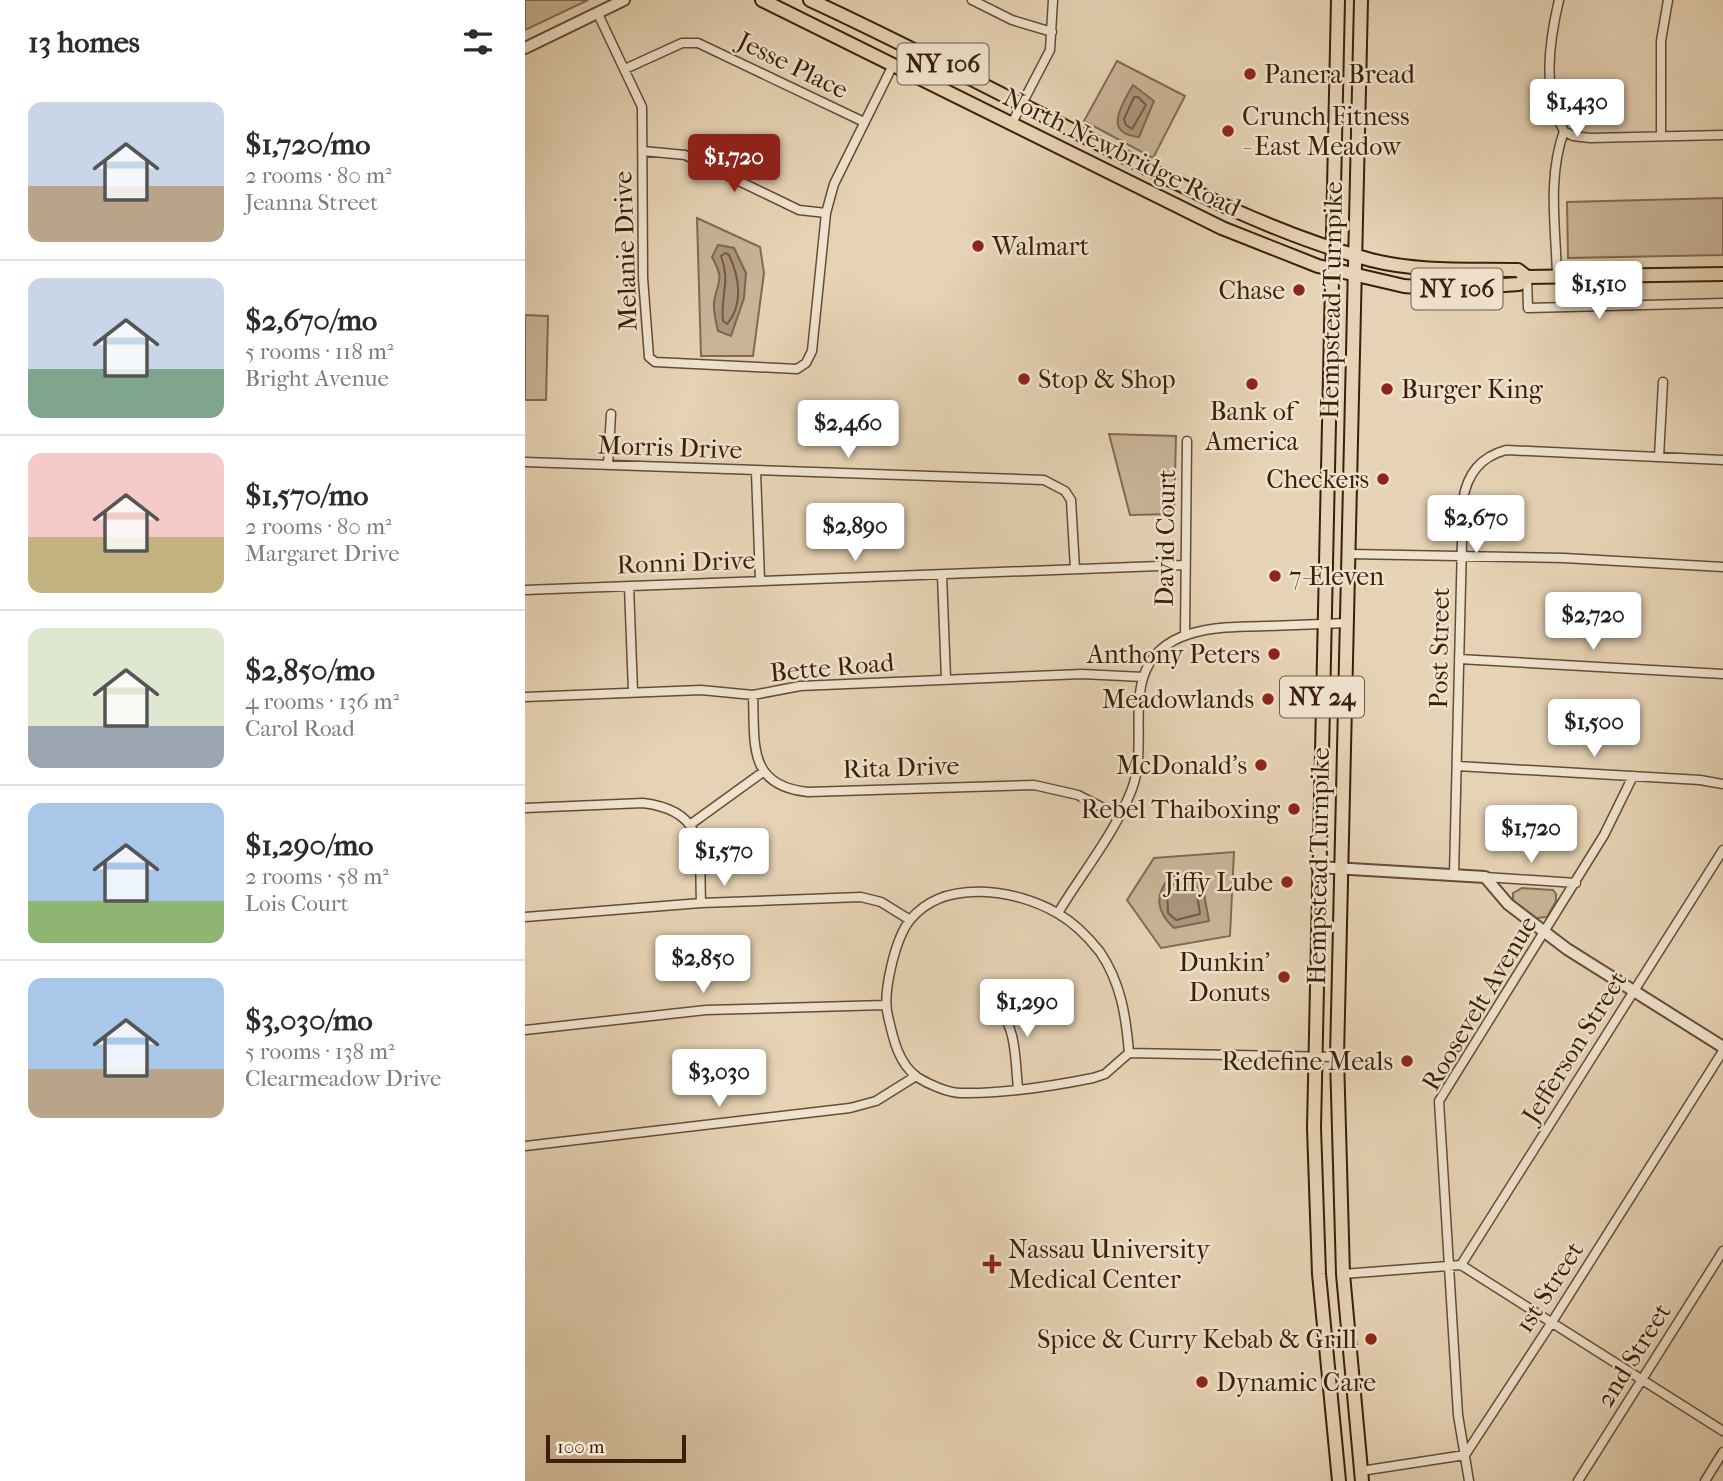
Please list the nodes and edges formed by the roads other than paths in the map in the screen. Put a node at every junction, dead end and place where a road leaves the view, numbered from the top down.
1 (624, 0) edge
2 (762, 0) edge
3 (810, 0) edge
4 (972, 0) edge
5 (1053, 0) edge
6 (1338, 0) edge
7 (1361, 0) edge
8 (1559, 0) edge
9 (1668, 0) edge
10 (598, 13) junction
11 (1052, 32) junction
12 (525, 48) edge
13 (893, 65) junction
14 (625, 69) junction
15 (1021, 105) junction
16 (864, 122) junction
17 (1011, 123) junction
18 (1565, 131) junction
19 (1723, 135) edge
20 (1661, 136) junction
21 (643, 151) junction
22 (1124, 157) junction
23 (1113, 174) junction
24 (826, 214) junction
25 (1331, 248) junction
26 (1354, 255) junction
27 (1331, 270) junction
28 (1723, 274) edge
29 (1354, 275) junction
30 (1527, 277) junction
31 (1557, 277) junction
32 (1723, 303) edge
33 (1663, 382) dead end
34 (611, 414) dead end
35 (1187, 441) dead end
36 (1659, 457) junction
37 (1723, 460) edge
38 (525, 462) edge
39 (608, 466) junction
40 (756, 472) junction
41 (1349, 554) junction
42 (1462, 556) junction
43 (1185, 565) junction
44 (1723, 567) edge
45 (1075, 569) junction
46 (942, 575) junction
47 (760, 580) junction
48 (629, 586) junction
49 (525, 590) edge
50 (1324, 623) junction
51 (1347, 623) junction
52 (1185, 635) junction
53 (1459, 659) junction
54 (1723, 674) edge
55 (1143, 677) junction
56 (946, 679) junction
57 (633, 692) junction
58 (753, 695) junction
59 (525, 697) edge
60 (1457, 766) junction
61 (763, 772) junction
62 (1633, 776) junction
63 (1723, 784) edge
64 (525, 808) edge
65 (1119, 816) junction
66 (691, 824) junction
67 (1723, 850) edge
68 (1317, 867) junction
69 (1341, 868) junction
70 (1454, 875) junction
71 (1485, 877) junction
72 (1576, 883) junction
73 (701, 903) junction
74 (1058, 913) junction
75 (525, 917) edge
76 (910, 920) junction
77 (1545, 933) junction
78 (1635, 992) junction
79 (885, 1004) junction
80 (997, 1007) dead end
81 (525, 1030) edge
82 (1723, 1049) edge
83 (1129, 1053) junction
84 (1314, 1057) junction
85 (1337, 1057) junction
86 (916, 1076) junction
87 (1018, 1088) junction
88 (525, 1146) edge
89 (1723, 1251) edge
90 (1461, 1265) junction
91 (1449, 1268) junction
92 (1343, 1274) junction
93 (1552, 1322) junction
94 (1642, 1379) junction
95 (1723, 1431) edge
96 (1723, 1452) edge
97 (1465, 1455) junction
98 (1362, 1476) edge
99 (1339, 1481) edge
100 (1469, 1481) edge
101 (1578, 1481) edge
102 (1705, 1481) edge

1 - 10 street
2 - 13 main road, North Newbridge Road / NY 106
3 - 15 main road, North Newbridge Road / NY 106
4 - 11 street
5 - 11 street
6 - 25 main road, Hempstead Turnpike / NY 24
7 - 26 main road, Hempstead Turnpike / NY 24
8 - 18 street
9 - 20 street
10 - 12 street
10 - 14 street, Melanie Drive
11 - 15 street
13 - 16 street, Melanie Drive
13 - 17 main road, North Newbridge Road / NY 106
14 - 16 street, Jesse Place
14 - 21 street, Melanie Drive
15 - 17 street
15 - 22 main road, North Newbridge Road / NY 106
16 - 24 street, Melanie Drive
17 - 23 main road, North Newbridge Road / NY 106
18 - 20 street
18 - 31 street
19 - 20 street
21 - 24 street
21 - 24 street, Melanie Drive
22 - 23 main road
22 - 25 main road, North Newbridge Road / NY 106
23 - 27 main road, North Newbridge Road / NY 106
25 - 26 main road, NY 106
25 - 27 main road, Hempstead Turnpike / NY 24
26 - 29 main road, Hempstead Turnpike / NY 24
26 - 30 main road, NY 106
27 - 29 main road, North Newbridge Road / NY 106
27 - 50 main road, Hempstead Turnpike / NY 24
28 - 31 main road, NY 106
29 - 30 main road, NY 106
29 - 41 main road, Hempstead Turnpike / NY 24
30 - 31 main road, NY 106
30 - 32 street
33 - 36 street
34 - 39 street
35 - 43 street, David Court
36 - 37 street, Post Street
36 - 42 street, Post Street
38 - 39 street, Morris Drive
39 - 40 street, Morris Drive
40 - 45 street, Morris Drive
40 - 47 street
41 - 42 street
41 - 51 main road, Hempstead Turnpike / NY 24
42 - 44 street
42 - 53 street, Post Street
43 - 45 street, Ronni Drive
43 - 52 street, David Court
45 - 46 street, Ronni Drive
46 - 47 street, Ronni Drive
46 - 56 street
47 - 48 street, Ronni Drive
48 - 49 street, Ronni Drive
48 - 57 street
50 - 51 street
50 - 52 street
50 - 68 main road, Hempstead Turnpike / NY 24
51 - 69 main road, Hempstead Turnpike / NY 24
52 - 55 street
53 - 54 street
53 - 60 street, Post Street
55 - 56 street, Bette Road
55 - 65 street
56 - 58 street, Bette Road
57 - 58 street, Bette Road
57 - 59 street, Bette Road
58 - 61 street
60 - 62 street
60 - 70 street, Post Street
61 - 65 street, Rita Drive
61 - 66 street
62 - 63 street
62 - 72 street, Roosevelt Avenue
64 - 66 street
65 - 74 street
66 - 73 street
67 - 78 street, Jefferson Street
68 - 69 street
68 - 84 main road, Hempstead Turnpike / NY 24
69 - 70 street
69 - 85 main road, Hempstead Turnpike / NY 24
70 - 71 street
71 - 72 street
71 - 77 street
72 - 77 street, Roosevelt Avenue
73 - 75 street
73 - 76 street
74 - 76 street
74 - 83 street
76 - 79 street
77 - 78 street
77 - 91 street, Roosevelt Avenue
78 - 82 street
78 - 90 street, Jefferson Street
79 - 81 street
79 - 86 street
80 - 87 street
82 - 93 street, 1st Street
83 - 84 street
83 - 87 street
84 - 85 street
84 - 99 main road, Hempstead Turnpike / NY 24
85 - 92 main road, Hempstead Turnpike / NY 24
86 - 87 street
86 - 88 street
89 - 94 street, 2nd Street
90 - 91 street
90 - 93 street
91 - 92 street
91 - 97 street, Roosevelt Avenue
92 - 98 main road, Hempstead Turnpike / NY 24
93 - 94 street
93 - 97 street, 1st Street
94 - 95 street
94 - 101 street, 2nd Street
96 - 102 street
97 - 98 street
97 - 100 street, Roosevelt Avenue

